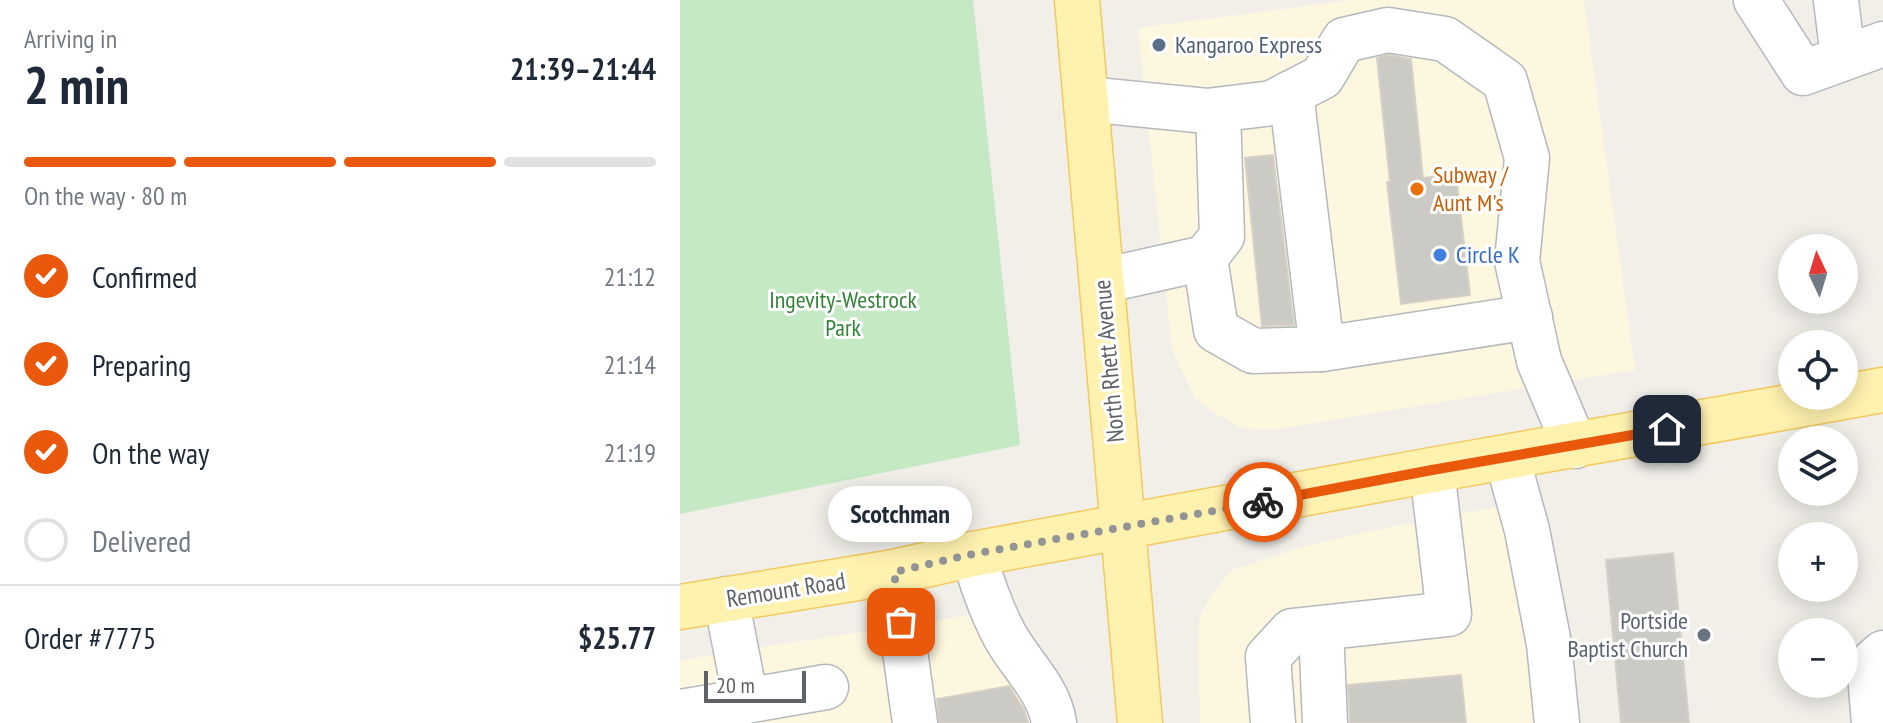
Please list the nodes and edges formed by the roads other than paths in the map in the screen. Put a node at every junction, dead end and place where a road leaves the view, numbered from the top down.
1 (1077, 0) edge
2 (1756, 0) edge
3 (1836, 0) edge
4 (1863, 51) edge
5 (1291, 93) junction
6 (1086, 99) junction
7 (1218, 110) junction
8 (1205, 258) junction
9 (1102, 281) junction
10 (1530, 317) junction
11 (1322, 349) junction
12 (1883, 390) edge
13 (1575, 446) junction
14 (1507, 458) junction
15 (1432, 470) junction
16 (1124, 527) junction
17 (973, 554) junction
18 (894, 572) junction
19 (726, 599) junction
20 (680, 607) edge
21 (1321, 629) junction
22 (1883, 653) edge
23 (826, 687) dead end
24 (746, 701) junction
25 (680, 712) edge
26 (1324, 712) edge
27 (1272, 714) edge
28 (915, 723) edge
29 (1054, 723) edge
30 (1140, 723) edge
31 (1557, 723) edge
32 (1874, 723) edge

1 - 6 main road, North Rhett Avenue
2 - 4 lane
3 - 4 lane
5 - 7 lane
5 - 10 lane
5 - 11 lane
6 - 7 lane
6 - 9 main road, North Rhett Avenue
7 - 8 lane
8 - 9 lane
8 - 11 lane
9 - 16 main road, North Rhett Avenue
10 - 11 lane
10 - 13 lane
12 - 13 main road, Remount Road
13 - 14 main road, Remount Road
14 - 15 main road, Remount Road
14 - 31 lane
15 - 16 main road, Remount Road
15 - 21 lane
16 - 17 main road, Remount Road
16 - 30 main road, North Rhett Avenue
17 - 18 main road, Remount Road
17 - 29 lane
18 - 19 main road, Remount Road
18 - 28 lane
19 - 20 main road, Remount Road
19 - 24 lane
21 - 26 lane
21 - 27 lane
22 - 32 lane
23 - 24 lane
24 - 25 lane
26 - 27 lane

